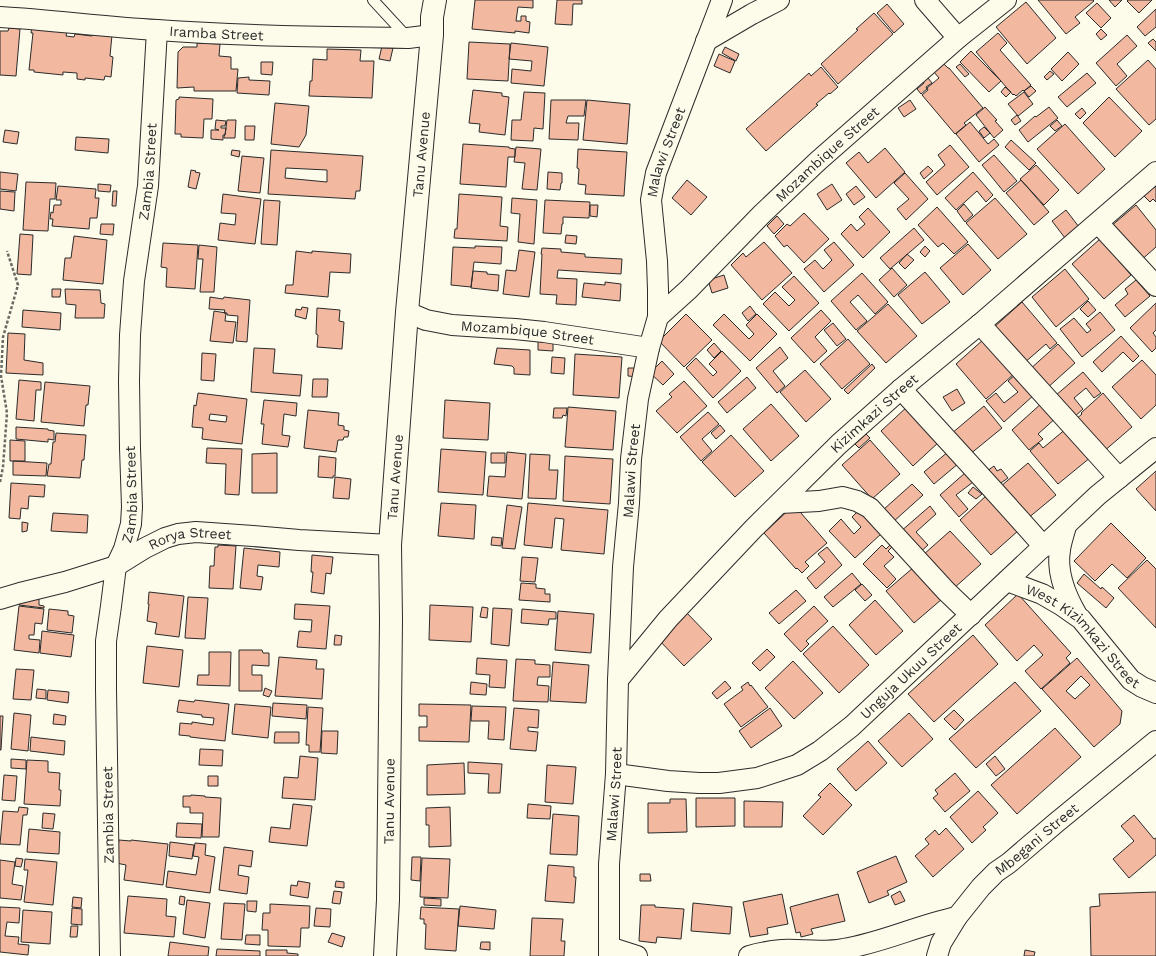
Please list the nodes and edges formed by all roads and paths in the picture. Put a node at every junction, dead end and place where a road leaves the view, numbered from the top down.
1 (373, 0) edge
2 (435, 0) edge
3 (722, 0) edge
4 (780, 0) edge
5 (925, 0) edge
6 (1006, 0) edge
7 (0, 16) edge
8 (157, 30) junction
9 (432, 35) junction
10 (408, 38) junction
11 (958, 38) junction
12 (706, 42) junction
13 (1156, 172) edge
14 (1098, 223) junction
15 (7, 251) dead end
16 (1156, 286) edge
17 (407, 312) junction
18 (658, 317) junction
19 (980, 324) junction
20 (649, 348) junction
21 (901, 389) junction
22 (1156, 448) edge
23 (1119, 478) junction
24 (0, 482) edge
25 (780, 502) junction
26 (1067, 525) junction
27 (390, 545) junction
28 (1044, 547) junction
29 (116, 566) junction
30 (1007, 581) junction
31 (0, 599) edge
32 (971, 615) junction
33 (1078, 617) junction
34 (618, 680) junction
35 (1156, 693) edge
36 (1156, 740) edge
37 (616, 774) junction
38 (957, 917) junction
39 (609, 952) edge
40 (110, 956) edge
41 (385, 956) edge
42 (637, 956) edge
43 (748, 956) edge
44 (937, 956) edge

1 - 10 lane
2 - 9 street, Tanu Avenue
3 - 12 street, Malawi Street
4 - 12 street
5 - 11 street
6 - 11 street, Mozambique Street
7 - 8 street, Iramba Street
8 - 10 street, Iramba Street
8 - 29 street, Zambia Street
9 - 10 street, Iramba Street
9 - 17 street, Tanu Avenue
11 - 18 street, Mozambique Street
12 - 18 street, Malawi Street
13 - 14 street, Kizimkazi Street
14 - 16 street
14 - 19 street, Kizimkazi Street
15 - 24 path
17 - 20 street, Mozambique Street
17 - 27 street, Tanu Avenue
18 - 20 street, Malawi Street
19 - 21 street, Kizimkazi Street
19 - 23 street
20 - 34 street, Malawi Street
21 - 25 street, Kizimkazi Street
21 - 28 street
22 - 23 street, Unguja Ukuu Street
23 - 26 street, Unguja Ukuu Street
25 - 32 street
25 - 34 street, Kizimkazi Street
26 - 28 street, Unguja Ukuu Street
26 - 33 street
27 - 29 street, Rorya Street
27 - 41 street, Tanu Avenue
28 - 30 street, Unguja Ukuu Street
29 - 31 street, Rorya Street
29 - 40 street, Zambia Street
30 - 32 street, Unguja Ukuu Street
30 - 33 street, West Kizimkazi Street
32 - 37 street, Unguja Ukuu Street
33 - 35 street, West Kizimkazi Street
34 - 37 street, Malawi Street
36 - 38 street, Mbegani Street
37 - 39 street, Malawi Street
38 - 43 street
38 - 44 street, Mbegani Street
39 - 42 street

